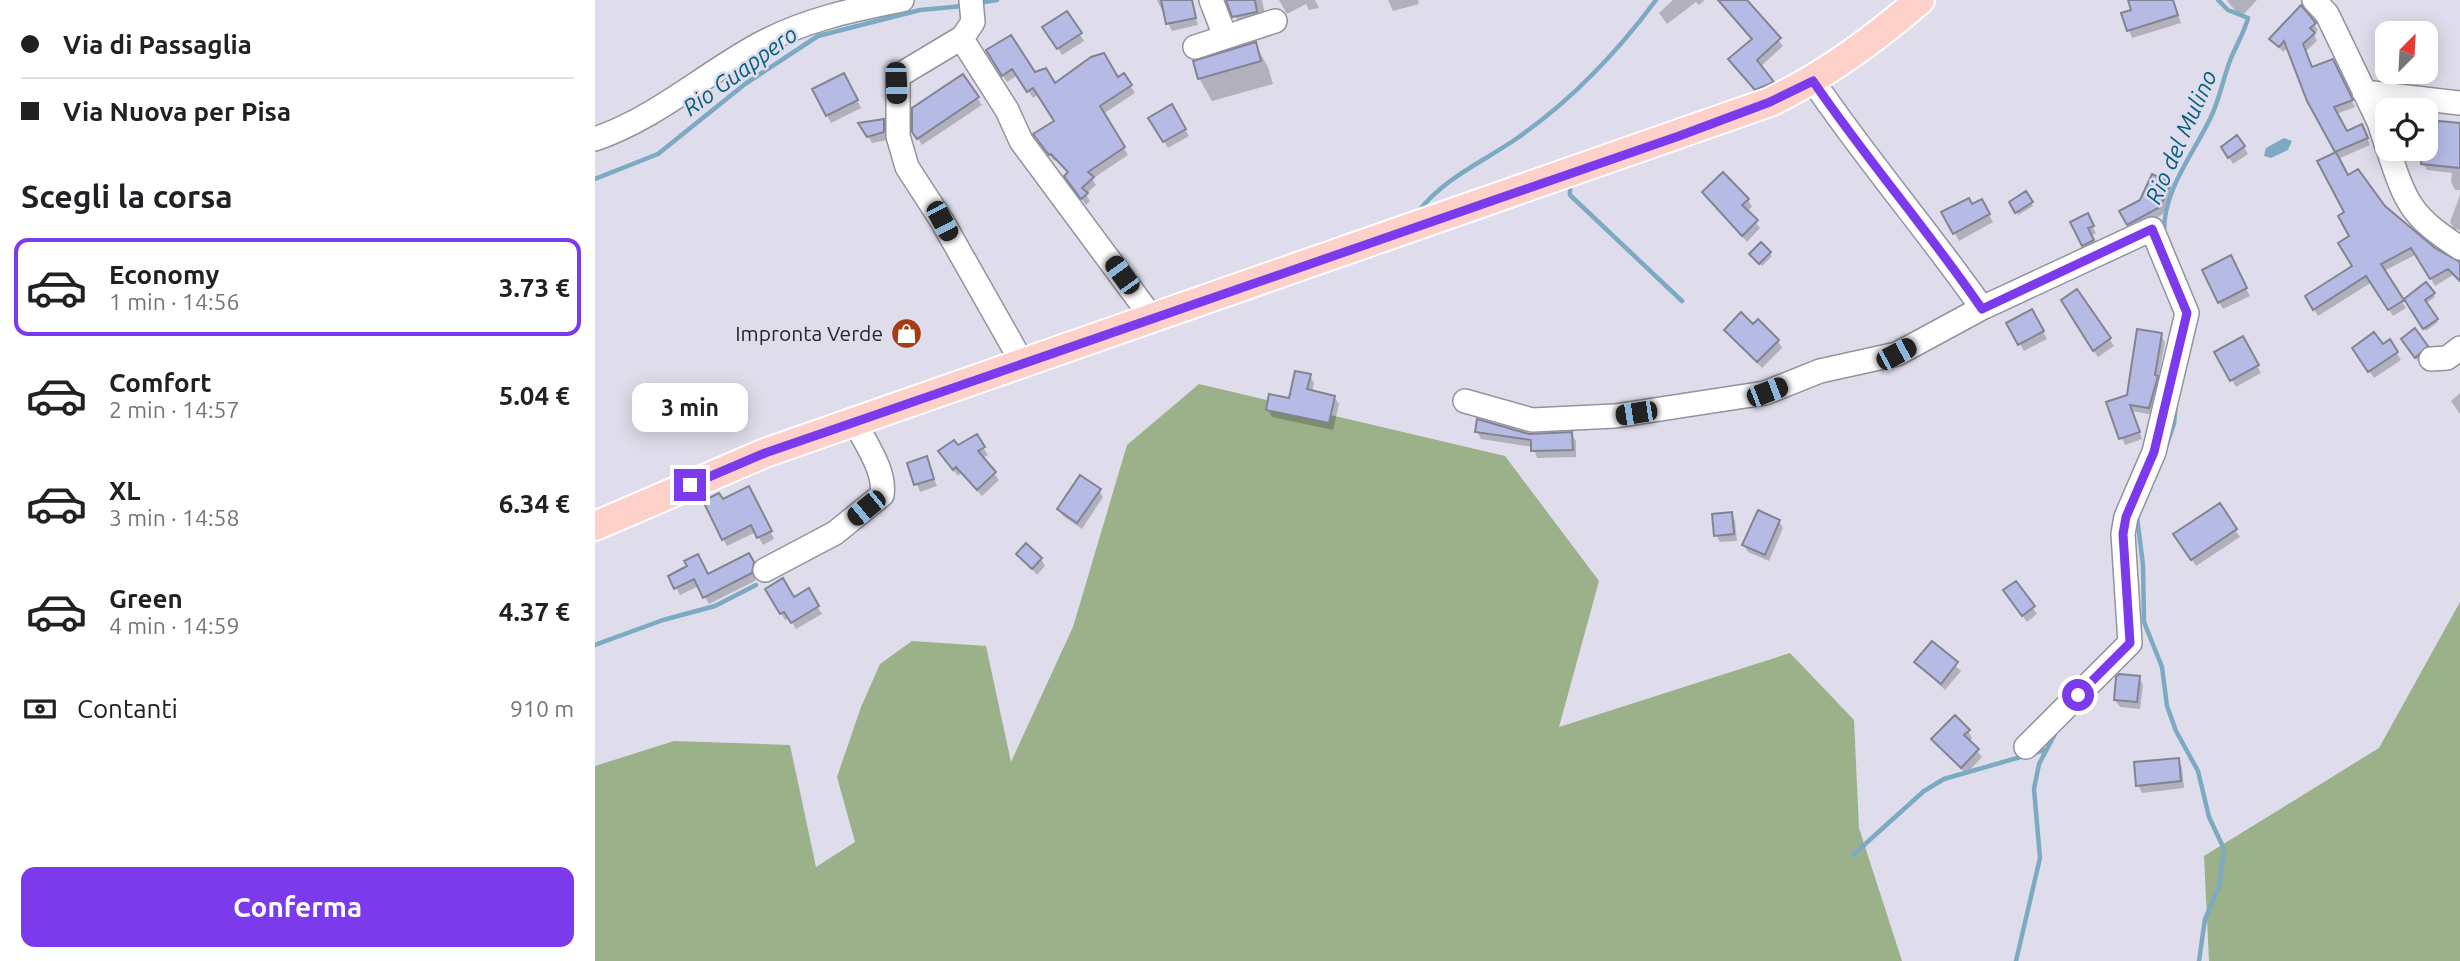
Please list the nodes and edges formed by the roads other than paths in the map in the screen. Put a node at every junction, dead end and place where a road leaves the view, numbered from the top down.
1 (902, 0) edge
2 (1211, 0) edge
3 (1920, 0) edge
4 (2314, 0) edge
5 (972, 8) edge
6 (1275, 21) dead end
7 (1225, 36) junction
8 (963, 37) junction
9 (1195, 47) dead end
10 (1813, 81) junction
11 (2364, 92) junction
12 (2460, 103) edge
13 (2375, 119) edge
14 (595, 139) edge
15 (2392, 161) edge
16 (2451, 242) edge
17 (1982, 309) junction
18 (1153, 319) junction
19 (2460, 348) edge
20 (2431, 359) dead end
21 (1023, 364) junction
22 (1465, 401) dead end
23 (855, 422) junction
24 (595, 526) edge
25 (765, 570) dead end
26 (2027, 747) dead end

1 - 14 street
2 - 7 street
3 - 10 main road
4 - 11 street
5 - 8 street
6 - 7 street
7 - 9 street
8 - 18 street
8 - 21 street
10 - 17 street
10 - 18 main road
11 - 12 street
11 - 13 street
15 - 16 street
17 - 22 street
17 - 26 street
18 - 21 main road
19 - 20 street
21 - 23 main road
23 - 24 main road
23 - 25 street

